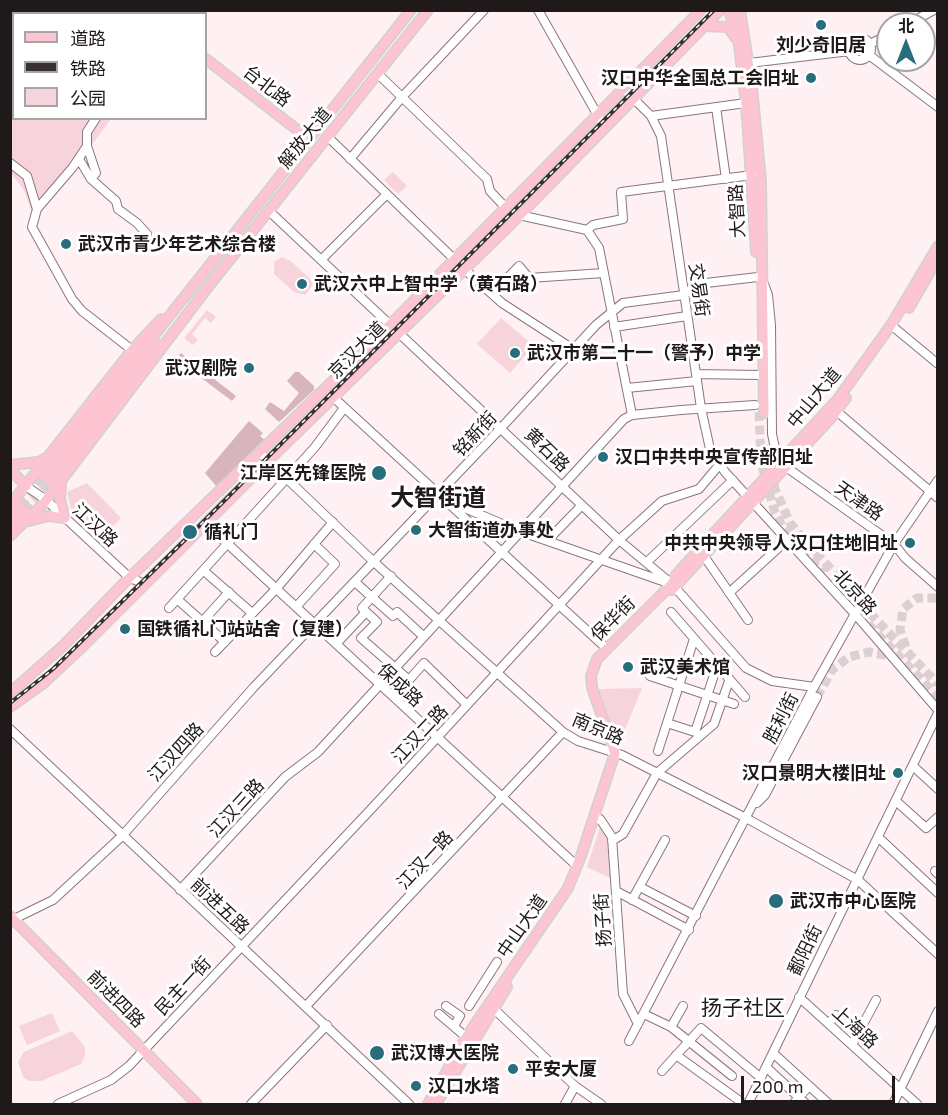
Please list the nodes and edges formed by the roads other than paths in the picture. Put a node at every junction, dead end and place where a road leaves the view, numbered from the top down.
1 (411, 10) edge
2 (428, 10) edge
3 (484, 10) edge
4 (538, 10) edge
5 (701, 10) edge
6 (720, 10) edge
7 (729, 10) edge
8 (742, 11) edge
9 (706, 26) junction
10 (876, 41) edge
11 (870, 44) junction
12 (739, 45) junction
13 (849, 51) junction
14 (869, 55) junction
15 (207, 60) edge
16 (749, 63) junction
17 (378, 74) junction
18 (624, 89) junction
19 (403, 96) junction
20 (633, 99) junction
21 (746, 103) junction
22 (716, 107) junction
23 (938, 107) edge
24 (598, 116) junction
25 (651, 116) junction
26 (95, 120) edge
27 (605, 128) junction
28 (328, 137) junction
29 (309, 139) junction
30 (87, 146) junction
31 (79, 159) junction
32 (350, 159) junction
33 (10, 163) edge
34 (752, 176) junction
35 (91, 179) junction
36 (726, 179) junction
37 (669, 186) junction
38 (386, 195) junction
39 (506, 208) junction
40 (36, 209) junction
41 (269, 210) junction
42 (519, 215) junction
43 (587, 230) junction
44 (147, 234) dead end
45 (938, 246) edge
46 (938, 258) edge
47 (322, 259) junction
48 (455, 260) junction
49 (464, 269) junction
50 (204, 273) junction
51 (603, 273) junction
52 (760, 278) junction
53 (208, 287) junction
54 (492, 294) junction
55 (684, 295) junction
56 (612, 313) junction
57 (687, 316) junction
58 (391, 324) junction
59 (614, 327) junction
60 (893, 327) junction
61 (400, 331) junction
62 (573, 348) junction
63 (132, 350) junction
64 (938, 364) edge
65 (759, 375) junction
66 (696, 378) junction
67 (627, 388) junction
68 (333, 397) junction
69 (344, 408) junction
70 (701, 408) junction
71 (834, 409) junction
72 (760, 410) junction
73 (632, 415) junction
74 (501, 428) junction
75 (259, 452) junction
76 (48, 457) junction
77 (268, 460) junction
78 (720, 464) junction
79 (784, 464) junction
80 (10, 465) edge
81 (10, 469) edge
82 (10, 476) edge
83 (286, 477) junction
84 (63, 478) junction
85 (733, 480) junction
86 (938, 480) edge
87 (561, 485) junction
88 (26, 486) junction
89 (929, 491) junction
90 (438, 494) junction
91 (938, 498) edge
92 (46, 500) junction
93 (750, 500) junction
94 (450, 505) junction
95 (582, 505) junction
96 (18, 508) edge
97 (10, 515) edge
98 (65, 518) junction
99 (333, 522) junction
100 (24, 523) junction
101 (205, 523) junction
102 (10, 527) edge
103 (519, 531) junction
104 (10, 536) edge
105 (548, 540) junction
106 (619, 540) junction
107 (787, 540) junction
108 (228, 544) junction
109 (314, 544) junction
110 (894, 544) junction
111 (500, 552) junction
112 (704, 556) junction
113 (602, 558) junction
114 (374, 562) junction
115 (647, 562) junction
116 (204, 571) junction
117 (391, 576) junction
118 (130, 578) junction
119 (355, 582) junction
120 (145, 584) junction
121 (674, 586) junction
122 (938, 587) edge
123 (276, 589) junction
124 (229, 592) junction
125 (729, 593) junction
126 (371, 598) junction
127 (177, 599) junction
128 (559, 605) junction
129 (296, 607) junction
130 (169, 608) dead end
131 (366, 612) junction
132 (671, 612) dead end
133 (252, 614) junction
134 (855, 614) junction
135 (439, 619) junction
136 (748, 620) dead end
137 (202, 622) junction
138 (314, 624) junction
139 (423, 636) junction
140 (694, 639) junction
141 (225, 642) junction
142 (336, 644) junction
143 (606, 648) junction
144 (215, 652) dead end
145 (717, 666) junction
146 (394, 668) junction
147 (497, 673) junction
148 (650, 676) dead end
149 (729, 681) junction
150 (379, 685) junction
151 (679, 685) junction
152 (814, 687) junction
153 (253, 688) joint
154 (10, 693) edge
155 (707, 695) junction
156 (745, 696) dead end
157 (817, 697) tunnel mouth
158 (722, 700) junction
159 (734, 704) dead end
160 (467, 705) junction
161 (10, 707) edge
162 (938, 712) edge
163 (667, 723) junction
164 (10, 729) edge
165 (563, 732) junction
166 (437, 738) junction
167 (658, 751) dead end
168 (617, 754) junction
169 (913, 766) junction
170 (657, 773) junction
171 (938, 789) edge
172 (502, 798) junction
173 (896, 801) junction
174 (751, 808) junction
175 (938, 817) edge
176 (746, 818) junction
177 (597, 819) junction
178 (122, 836) junction
179 (878, 837) junction
180 (665, 840) dead end
181 (612, 841) junction
182 (577, 866) junction
183 (858, 880) junction
184 (640, 887) junction
185 (180, 890) junction
186 (616, 891) junction
187 (938, 893) edge
188 (632, 900) junction
189 (696, 916) junction
190 (11, 919) edge
191 (688, 930) junction
192 (242, 946) junction
193 (938, 954) edge
194 (497, 962) dead end
195 (799, 997) junction
196 (876, 1000) dead end
197 (306, 1006) junction
198 (446, 1006) dead end
199 (683, 1006) dead end
200 (489, 1008) junction
201 (938, 1011) edge
202 (440, 1014) dead end
203 (644, 1014) junction
204 (836, 1015) dead end
205 (829, 1023) junction
206 (638, 1024) junction
207 (327, 1025) junction
208 (454, 1026) junction
209 (671, 1027) junction
210 (466, 1037) junction
211 (629, 1041) dead end
212 (689, 1042) junction
213 (852, 1045) junction
214 (144, 1050) junction
215 (773, 1053) junction
216 (676, 1055) junction
217 (766, 1067) junction
218 (662, 1071) dead end
219 (732, 1076) dead end
220 (761, 1078) junction
221 (575, 1086) junction
222 (809, 1086) junction
223 (901, 1088) junction
224 (796, 1101) edge
225 (58, 1104) edge
226 (197, 1104) edge
227 (251, 1104) edge
228 (409, 1104) edge
229 (428, 1104) edge
230 (436, 1104) edge
231 (565, 1104) edge
232 (601, 1104) edge
233 (744, 1104) edge
234 (748, 1104) edge
235 (806, 1104) edge
236 (829, 1104) edge
237 (893, 1104) edge
238 (917, 1104) edge

1 - 29 main road, 解放大道
2 - 17 main road, 解放大道
3 - 19 street
4 - 24 street
5 - 18 main road, 京汉大道
6 - 9 main road, 京汉大道
7 - 12 main road, 大智路
8 - 16 main road, 大智路
9 - 12 main road
9 - 20 main road, 京汉大道
10 - 11 street
11 - 13 street
11 - 14 street
12 - 21 main road, 大智路
13 - 14 street
13 - 16 street
14 - 23 street
15 - 29 main road, 台北路
16 - 52 main road, 大智路
17 - 19 street
17 - 28 main road, 解放大道
18 - 20 street, 交易街
18 - 24 main road, 京汉大道
19 - 32 street
19 - 39 street
20 - 25 street, 交易街
20 - 27 main road, 京汉大道
21 - 22 street
21 - 34 main road, 大智路
22 - 25 street
22 - 36 street
24 - 27 street
24 - 39 main road, 京汉大道
25 - 37 street, 交易街
26 - 30 street
27 - 42 main road, 京汉大道
28 - 32 street
28 - 41 main road, 解放大道
29 - 50 main road, 解放大道
30 - 31 street
30 - 35 street
31 - 35 street
31 - 40 street
32 - 38 street
33 - 40 street
34 - 36 street
34 - 52 main road, 大智路
35 - 44 street
36 - 37 street
37 - 43 street
37 - 55 street, 交易街
38 - 47 street
38 - 48 street
39 - 48 main road, 京汉大道
40 - 63 street
41 - 47 street, 黄石路
41 - 53 main road, 解放大道
42 - 43 street
42 - 49 main road, 京汉大道
43 - 51 street
45 - 60 main road, 中山大道
46 - 60 main road, 中山大道
47 - 58 street, 黄石路
48 - 58 main road, 京汉大道
49 - 54 street
49 - 61 main road, 京汉大道
50 - 53 main road, 解放大道
50 - 63 main road, 解放大道
51 - 54 street
51 - 56 street
52 - 55 street, 铭新街
52 - 65 main road, 大智路
52 - 72 main road, 大智路
52 - 79 street, 大智路
53 - 84 main road, 解放大道
54 - 62 street
55 - 56 street, 铭新街
55 - 57 street, 交易街
56 - 59 street
56 - 62 street, 铭新街
57 - 59 street
57 - 66 street, 交易街
58 - 61 street, 黄石路
58 - 75 main road, 京汉大道
59 - 67 street
60 - 64 street
60 - 71 main road, 中山大道
61 - 68 main road, 京汉大道
61 - 74 street, 黄石路
62 - 74 street, 铭新街
63 - 76 main road, 解放大道
65 - 66 street
65 - 72 main road, 大智路
66 - 67 street
66 - 70 street, 交易街
67 - 73 street
68 - 69 street
68 - 77 main road, 京汉大道
69 - 83 street
69 - 90 street
70 - 72 street
70 - 73 street
70 - 78 street, 交易街
71 - 79 main road, 中山大道
71 - 89 street
73 - 87 street, 江汉三路
74 - 87 street, 黄石路
74 - 90 street, 铭新街
75 - 77 street, 南京路
75 - 118 main road, 京汉大道
76 - 80 main road
76 - 88 main road, 解放大道
77 - 83 street, 南京路
77 - 101 main road, 京汉大道
78 - 85 street, 交易街
78 - 106 street, 江汉二路
79 - 93 main road, 中山大道
79 - 110 street, 天津路
81 - 88 main road
82 - 88 main road
83 - 99 street, 南京路
83 - 108 street
84 - 92 main road, 解放大道
84 - 98 main road
85 - 93 street, 交易街
85 - 115 street
86 - 89 street, 胜利街
87 - 95 street, 黄石路
87 - 103 street, 江汉三路
88 - 92 street, 江汉路
88 - 96 main road, 解放大道
89 - 91 street
89 - 110 street, 胜利街
90 - 94 street
90 - 114 street, 铭新街
92 - 98 street, 江汉路
92 - 100 main road, 解放大道
93 - 107 street, 北京路
93 - 112 main road, 中山大道
93 - 121 main road, 中山大道
94 - 103 street
94 - 111 street
95 - 105 street
95 - 106 street, 黄石路
96 - 97 main road, 解放大道
96 - 102 main road, 解放大道
98 - 100 main road
98 - 118 street, 江汉路
99 - 109 street
99 - 114 street, 南京路
100 - 104 main road, 解放大道
101 - 108 street, 保成路
101 - 120 main road, 京汉大道
103 - 105 street
103 - 111 street, 江汉三路
105 - 113 street
106 - 113 street, 江汉二路
106 - 115 street, 黄石路
107 - 125 street
107 - 134 street, 北京路
108 - 116 street
108 - 123 street, 保成路
109 - 123 street
109 - 129 street
110 - 122 street, 天津路
110 - 134 street, 胜利街
111 - 128 street
111 - 135 street, 江汉三路
112 - 121 main road, 中山大道
112 - 125 street
113 - 121 street
113 - 128 street, 江汉二路
114 - 117 street, 南京路
114 - 119 street, 铭新街
115 - 121 street, 黄石路
116 - 124 street
116 - 127 street
117 - 126 street
117 - 135 street, 南京路
118 - 120 street, 江汉路
118 - 154 main road, 京汉大道
119 - 126 street
119 - 138 street, 铭新街
120 - 161 main road, 京汉大道
121 - 143 main road, 保华街
121 - 152 street, 黄石路
121 - 168 main road, 保华街
123 - 129 street, 保成路
123 - 133 street
124 - 133 street
124 - 137 street
125 - 136 street
126 - 131 street
126 - 139 street
127 - 130 street
127 - 137 street
128 - 143 street
128 - 147 street, 江汉二路
129 - 138 street, 保成路
131 - 142 street
131 - 146 street
132 - 140 street
133 - 141 street
134 - 152 street, 胜利街
134 - 162 street, 北京路
135 - 139 street, 江汉三路
135 - 147 street, 南京路
137 - 141 street
138 - 142 street, 保成路
138 - 153 street, 铭新街
139 - 146 street, 江汉三路
140 - 145 street
140 - 151 street
141 - 144 street
142 - 150 street, 保成路
143 - 168 main road, 保华街
145 - 149 street
145 - 155 street
146 - 150 street, 江汉三路
146 - 160 street
147 - 160 street, 江汉二路
147 - 165 street, 南京路
148 - 151 street
149 - 156 street
149 - 158 street
150 - 166 street, 保成路
150 - 185 street, 江汉三路
151 - 155 street
151 - 163 street
152 - 174 street, 胜利街
153 - 178 street, 江汉四路
155 - 158 street
155 - 163 street
157 - 174 street
158 - 159 street
158 - 170 street
160 - 166 street, 江汉二路
162 - 169 street, 鄱阳街
163 - 167 street
164 - 178 street, 前进五路
165 - 168 street, 南京路
165 - 172 street, 江汉一路
166 - 172 street, 保成路
166 - 192 street, 江汉二路
168 - 170 street, 南京路
168 - 177 main road, 中山大道
169 - 171 street
169 - 173 street, 鄱阳街
170 - 176 street, 南京路
170 - 181 street
172 - 182 street, 保成路
172 - 197 street, 江汉一路
173 - 175 street
173 - 179 street, 鄱阳街
174 - 176 street, 胜利街
176 - 183 street, 南京路
176 - 189 street, 胜利街
177 - 181 street, 扬子街
177 - 182 main road, 中山大道
177 - 200 main road, 中山大道
178 - 185 street, 前进五路
178 - 190 street, 江汉四路
179 - 183 street, 鄱阳街
179 - 187 street
180 - 184 street
181 - 186 street, 扬子街
182 - 200 main road, 中山大道
183 - 193 street, 南京路
183 - 195 street, 鄱阳街
184 - 188 street
184 - 189 street
185 - 192 street, 前进五路
186 - 188 street
186 - 206 street, 扬子街
188 - 191 street
189 - 191 street, 胜利街
190 - 214 main road, 前进四路
191 - 203 street, 胜利街
192 - 197 street, 前进五路
192 - 214 street, 民主一街
194 - 200 street
195 - 205 street, 上海路
195 - 215 street, 鄱阳街
196 - 213 street
197 - 207 street, 前进五路
198 - 208 street
199 - 209 street
200 - 210 main road, 中山大道
200 - 221 street
200 - 230 main road, 中山大道
201 - 223 street
202 - 208 street
203 - 206 street, 胜利街
203 - 209 street
204 - 205 street
205 - 213 street, 上海路
206 - 211 street, 胜利街
207 - 227 street
207 - 228 street, 前进五路
208 - 210 street
209 - 212 street
210 - 229 main road, 中山大道
212 - 216 street
212 - 219 street
212 - 220 street
213 - 223 street, 上海路
214 - 225 street, 民主一街
214 - 226 main road, 前进四路
215 - 217 street, 鄱阳街
215 - 222 street
216 - 218 street
216 - 233 street
217 - 220 street, 鄱阳街
217 - 224 street
220 - 234 street, 鄱阳街
221 - 231 street
221 - 232 street
222 - 224 street
222 - 236 street
223 - 237 street
223 - 238 street, 上海路
224 - 235 street

